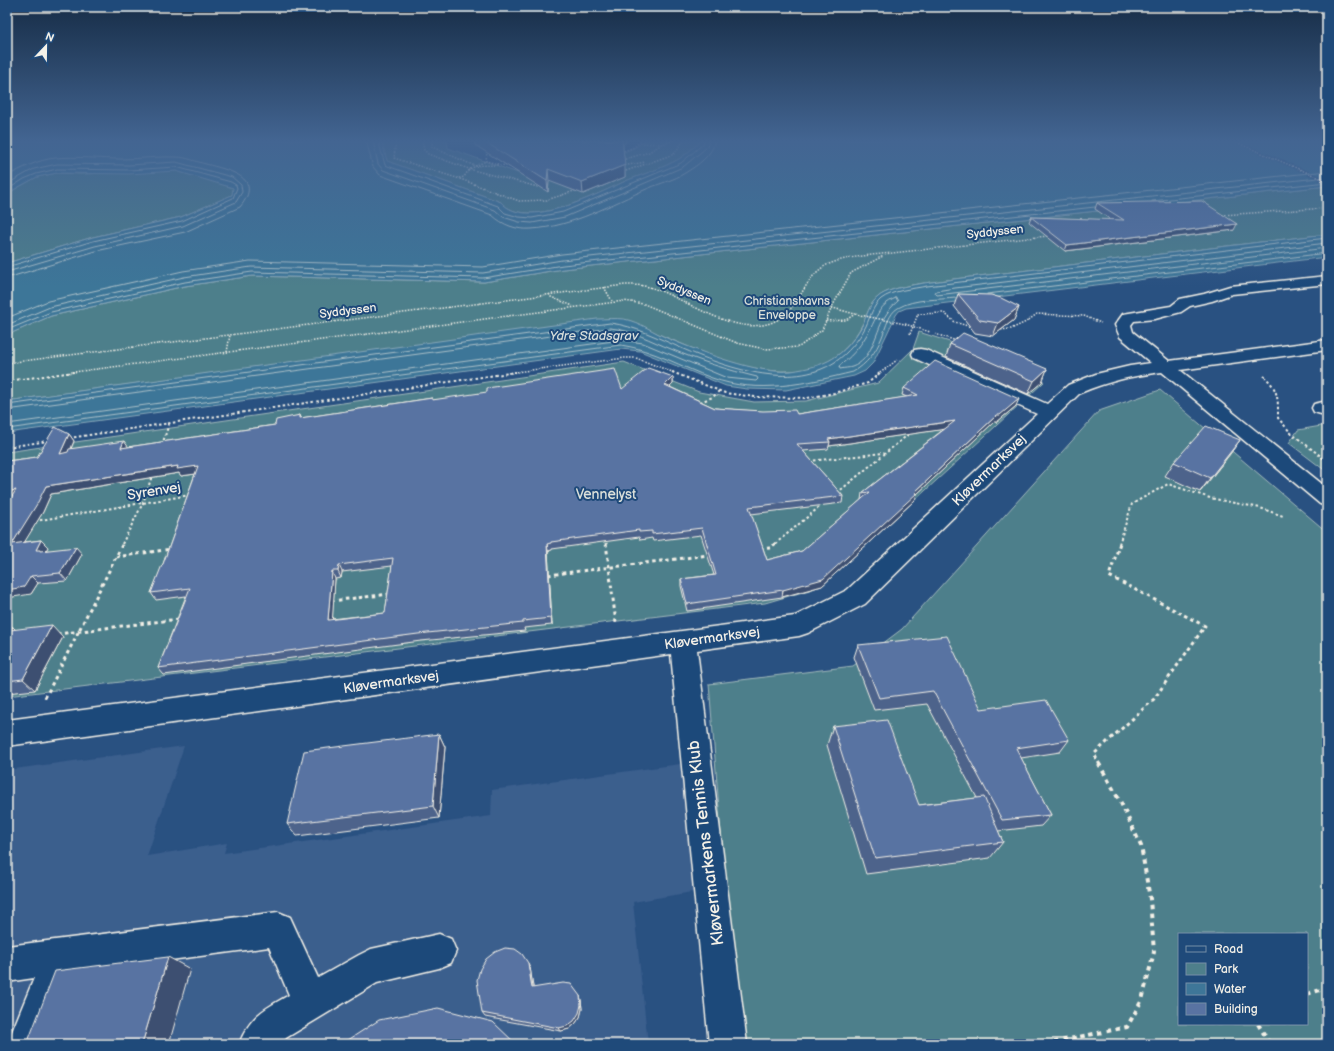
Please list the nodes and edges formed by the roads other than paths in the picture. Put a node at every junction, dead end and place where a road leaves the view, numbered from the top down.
1 (1327, 280) edge
2 (1327, 345) edge
3 (920, 354) dead end
4 (1164, 366) junction
5 (1049, 412) junction
6 (1327, 499) edge
7 (683, 642) junction
8 (18, 732) edge
9 (439, 951) dead end
10 (62, 957) junction
11 (7, 964) edge
12 (310, 1003) junction
13 (25, 1044) edge
14 (258, 1044) edge
15 (728, 1044) edge

1 - 4 street
2 - 4 street, Kløvermarksvej
3 - 5 street
4 - 5 street, Kløvermarksvej
4 - 6 street
5 - 7 street, Kløvermarksvej
7 - 8 street, Kløvermarksvej
7 - 15 street, Kløvermarkens Tennis Klub
9 - 12 street
10 - 11 street
10 - 12 street
10 - 13 street
12 - 14 street

